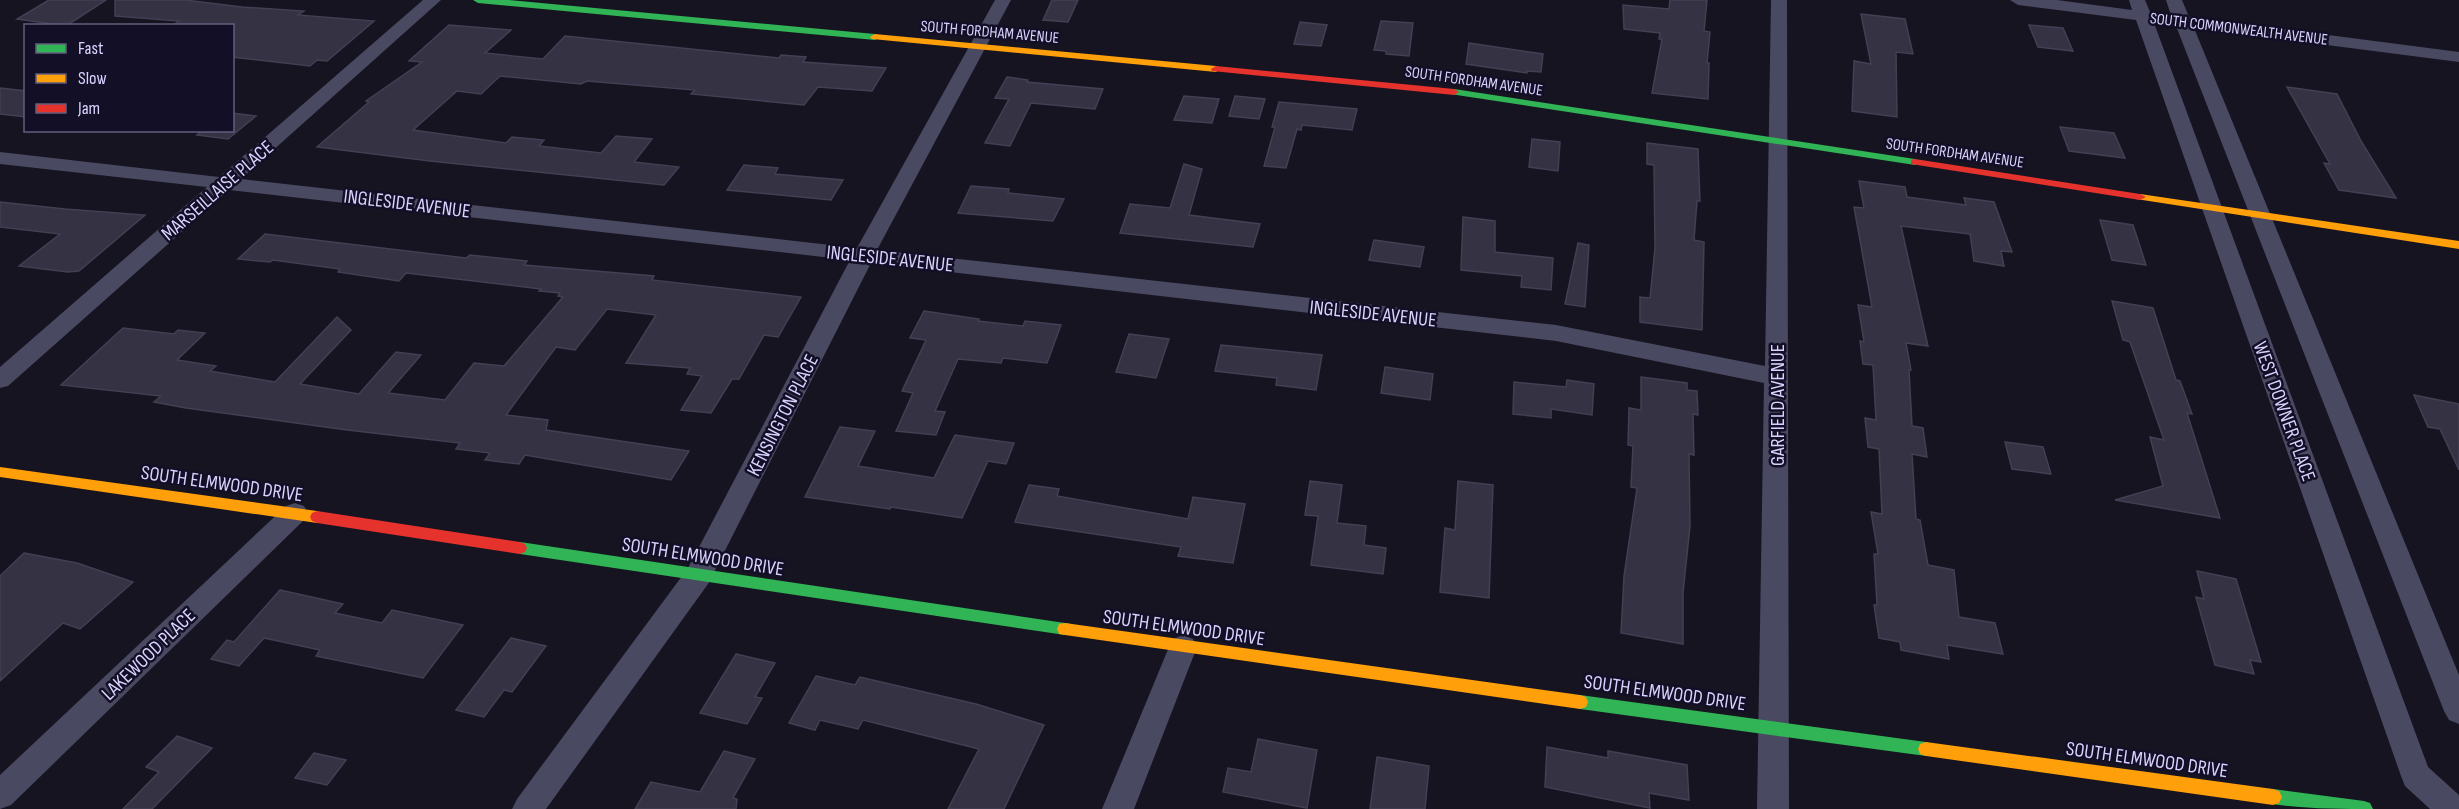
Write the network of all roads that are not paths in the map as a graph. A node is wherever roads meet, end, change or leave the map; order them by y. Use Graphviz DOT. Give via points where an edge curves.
graph roads {
  1 [pos="434,0"];
  2 [pos="478,0"];
  3 [pos="1003,0"];
  4 [pos="1779,0"];
  5 [pos="2018,0"];
  6 [pos="2140,8"];
  7 [pos="2178,10"];
  8 [pos="978,47"];
  9 [pos="2459,57"];
  10 [pos="1778,143"];
  11 [pos="0,158"];
  12 [pos="227,182"];
  13 [pos="2212,207"];
  14 [pos="2261,214"];
  15 [pos="2459,245"];
  16 [pos="864,255"];
  17 [pos="1777,377"];
  18 [pos="0,380"];
  19 [pos="0,472"];
  20 [pos="295,513"];
  21 [pos="698,576"];
  22 [pos="1183,646"];
  23 [pos="2459,711"];
  24 [pos="1775,727"];
  25 [pos="0,795"];
  26 [pos="528,809"];
  27 [pos="1118,809"];
  28 [pos="1773,809"];
  29 [pos="2364,809"];
  30 [pos="2452,809"];
  1 -- 12 [label="street, MARSEILLAISE PLACE"];
  2 -- 8 [label="street, SOUTH FORDHAM AVENUE"];
  3 -- 8 [label="street, KENSINGTON PLACE"];
  4 -- 10 [label="street, GARFIELD AVENUE"];
  5 -- 6 [label="street, SOUTH COMMONWEALTH AVENUE"];
  6 -- 7 [label="street, SOUTH COMMONWEALTH AVENUE"];
  6 -- 13 [label="street, WEST DOWNER PLACE"];
  7 -- 9 [label="street, SOUTH COMMONWEALTH AVENUE"];
  7 -- 14 [label="street"];
  8 -- 10 [label="street, SOUTH FORDHAM AVENUE" via="1432,89"];
  8 -- 16 [label="street, KENSINGTON PLACE"];
  10 -- 13 [label="street, SOUTH FORDHAM AVENUE"];
  10 -- 17 [label="street, GARFIELD AVENUE"];
  11 -- 12 [label="street, INGLESIDE AVENUE"];
  12 -- 16 [label="street, INGLESIDE AVENUE"];
  12 -- 18 [label="street, MARSEILLAISE PLACE"];
  13 -- 14 [label="street, SOUTH FORDHAM AVENUE"];
  13 -- 30 [label="street, WEST DOWNER PLACE" via="2415,776"];
  14 -- 15 [label="street, SOUTH FORDHAM AVENUE"];
  14 -- 23 [label="street"];
  16 -- 17 [label="street, INGLESIDE AVENUE" via="1556,333"];
  16 -- 21 [label="street, KENSINGTON PLACE"];
  17 -- 24 [label="street, GARFIELD AVENUE"];
  19 -- 20 [label="street, SOUTH ELMWOOD DRIVE"];
  20 -- 21 [label="street, SOUTH ELMWOOD DRIVE"];
  20 -- 25 [label="street, LAKEWOOD PLACE"];
  21 -- 22 [label="street, SOUTH ELMWOOD DRIVE"];
  21 -- 26 [label="street, KENSINGTON PLACE"];
  22 -- 24 [label="street, SOUTH ELMWOOD DRIVE"];
  22 -- 27 [label="street"];
  24 -- 28 [label="street, GARFIELD AVENUE"];
  24 -- 29 [label="street, SOUTH ELMWOOD DRIVE"];
}
